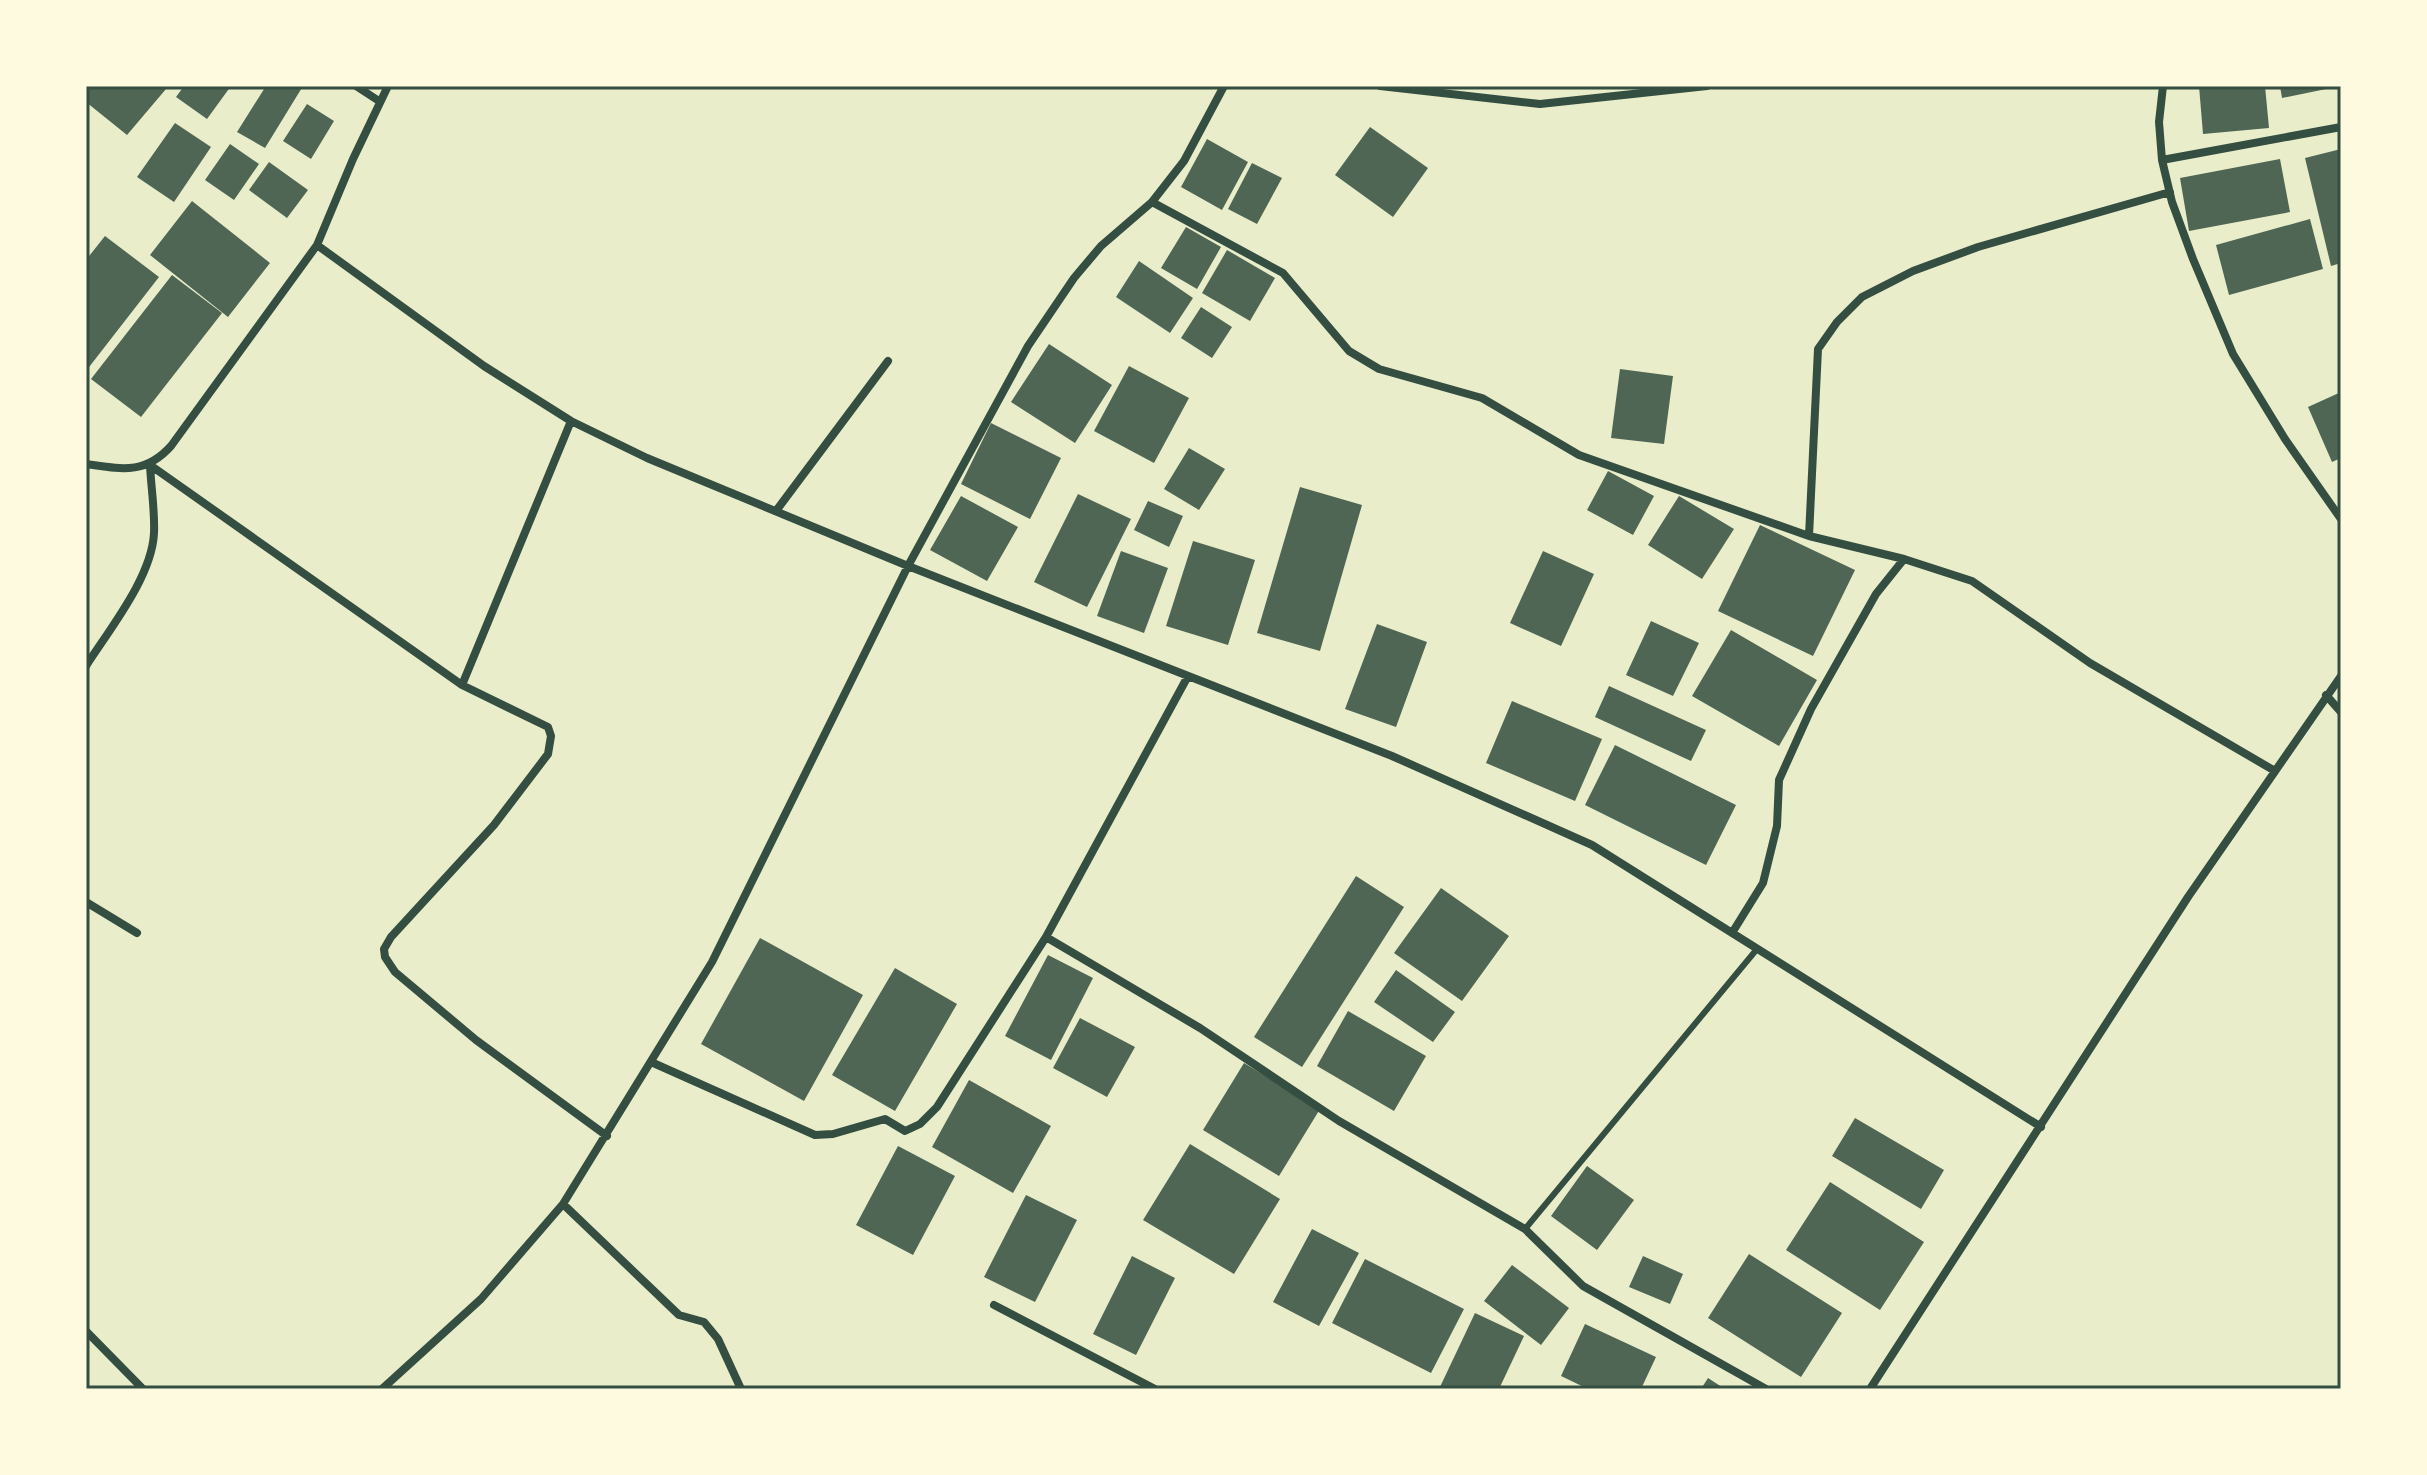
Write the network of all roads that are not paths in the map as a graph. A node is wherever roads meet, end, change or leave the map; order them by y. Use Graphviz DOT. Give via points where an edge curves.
graph roads {
  1 [pos="356,86"];
  2 [pos="388,86"];
  3 [pos="1224,86"];
  4 [pos="1380,86"];
  5 [pos="1707,86"];
  6 [pos="2163,86"];
  7 [pos="379,101"];
  8 [pos="2341,127"];
  9 [pos="2162,160"];
  10 [pos="2170,192"];
  11 [pos="1152,202"];
  12 [pos="317,245"];
  13 [pos="888,361"];
  14 [pos="571,421"];
  15 [pos="86,464"];
  16 [pos="150,465"];
  17 [pos="776,511"];
  18 [pos="2341,519"];
  19 [pos="1809,536"];
  20 [pos="1904,559"];
  21 [pos="908,566"];
  22 [pos="86,666"];
  23 [pos="1188,676"];
  24 [pos="2341,676"];
  25 [pos="462,685"];
  26 [pos="2326,695"];
  27 [pos="2341,712"];
  28 [pos="2275,771"];
  29 [pos="86,902"];
  30 [pos="137,933"];
  31 [pos="1732,933"];
  32 [pos="1046,937"];
  33 [pos="1757,949"];
  34 [pos="651,1062"];
  35 [pos="2041,1127"];
  36 [pos="607,1136"];
  37 [pos="563,1204"];
  38 [pos="1525,1229"];
  39 [pos="994,1305"];
  40 [pos="86,1331"];
  41 [pos="143,1389"];
  42 [pos="382,1389"];
  43 [pos="741,1389"];
  44 [pos="1155,1389"];
  45 [pos="1766,1389"];
  46 [pos="1870,1389"];
  1 -- 7 [label="street"];
  2 -- 7 [label="street"];
  3 -- 11 [label="street" via="1184,161"];
  4 -- 5 [label="street" via="1540,104"];
  6 -- 9 [label="street"];
  7 -- 12 [label="street"];
  8 -- 9 [label="street"];
  9 -- 10 [label="street"];
  10 -- 18 [label="street" via="2233,354"];
  10 -- 19 [label="street" via="1978,247 1862,297 1818,349"];
  11 -- 19 [label="street" via="1283,273 1349,351 1379,369 1482,398 1579,455"];
  11 -- 21 [label="street" via="1101,246 1054,304"];
  12 -- 14 [label="street" via="484,366"];
  12 -- 16 [label="street" via="171,446"];
  13 -- 17 [label="street"];
  14 -- 17 [label="street"];
  14 -- 25 [label="street"];
  15 -- 16 [label="street"];
  16 -- 22 [label="street" via="154,534 149,556 141,579"];
  16 -- 25 [label="street"];
  17 -- 21 [label="street"];
  19 -- 20 [label="street"];
  20 -- 28 [label="street" via="1972,581 2090,663"];
  20 -- 31 [label="street" via="1876,594 1811,709 1779,780 1777,826 1763,883"];
  21 -- 23 [label="street"];
  21 -- 34 [label="street" via="712,962"];
  23 -- 31 [label="street" via="1392,756 1592,845"];
  23 -- 32 [label="street"];
  24 -- 26 [label="street"];
  25 -- 36 [label="street" via="543,723 551,747 494,825 391,937 385,957 395,972 476,1040"];
  26 -- 27 [label="street"];
  26 -- 28 [label="street"];
  28 -- 35 [label="street"];
  29 -- 30 [label="street"];
  31 -- 33 [label="street"];
  32 -- 34 [label="street" via="937,1107 908,1131 885,1119 815,1135"];
  32 -- 38 [label="street" via="1200,1028 1339,1121"];
  33 -- 35 [label="street"];
  33 -- 38 [label="lane"];
  34 -- 36 [label="street"];
  35 -- 46 [label="street"];
  36 -- 37 [label="street"];
  37 -- 42 [label="street" via="481,1299"];
  37 -- 43 [label="street" via="679,1315 704,1322 718,1339"];
  38 -- 45 [label="street" via="1583,1286"];
  39 -- 44 [label="street"];
  40 -- 41 [label="street"];
}
